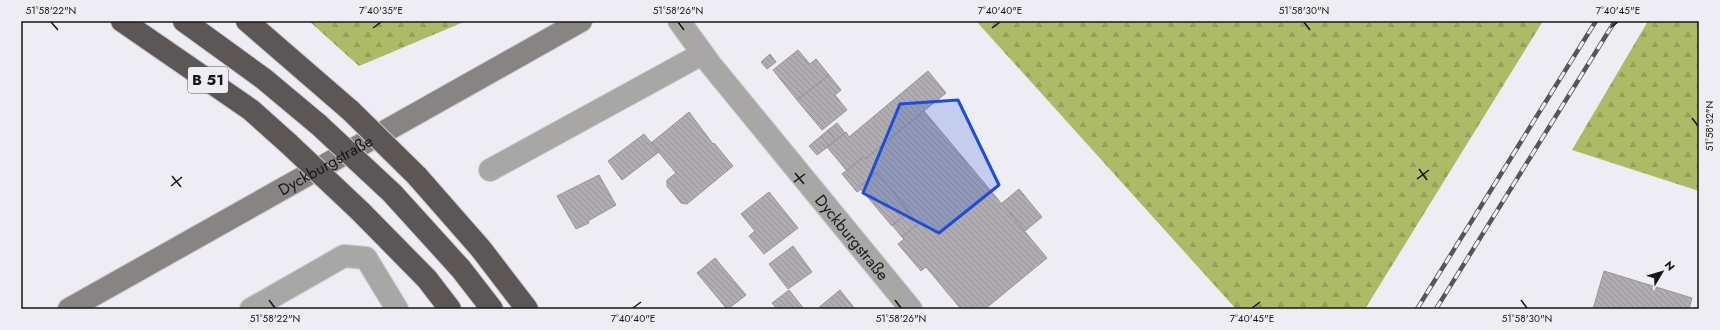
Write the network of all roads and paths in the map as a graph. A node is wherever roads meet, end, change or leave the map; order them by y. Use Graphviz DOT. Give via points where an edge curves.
graph roads {
  1 [pos="122,21"];
  2 [pos="184,21"];
  3 [pos="581,21"];
  4 [pos="679,21"];
  5 [pos="249,24"];
  6 [pos="702,54"];
  7 [pos="490,170"];
  8 [pos="69,309"];
  9 [pos="251,309"];
  10 [pos="397,309"];
  11 [pos="450,309"];
  12 [pos="492,309"];
  13 [pos="526,309"];
  14 [pos="911,309"];
  1 -- 11 [label="highway, B 51, bridge" via="251,110 360,211 427,280"];
  2 -- 12 [label="highway, B 51, bridge" via="264,79 319,125 392,193 461,269"];
  3 -- 8 [label="street, Dyckburgstraße"];
  4 -- 6 [label="street, Dyckburgstraße"];
  5 -- 13 [label="highway, bridge" via="351,111 417,176 481,249"];
  6 -- 7 [label="street"];
  6 -- 14 [label="street, Dyckburgstraße"];
  9 -- 10 [label="street" via="344,256 366,258"];
}
